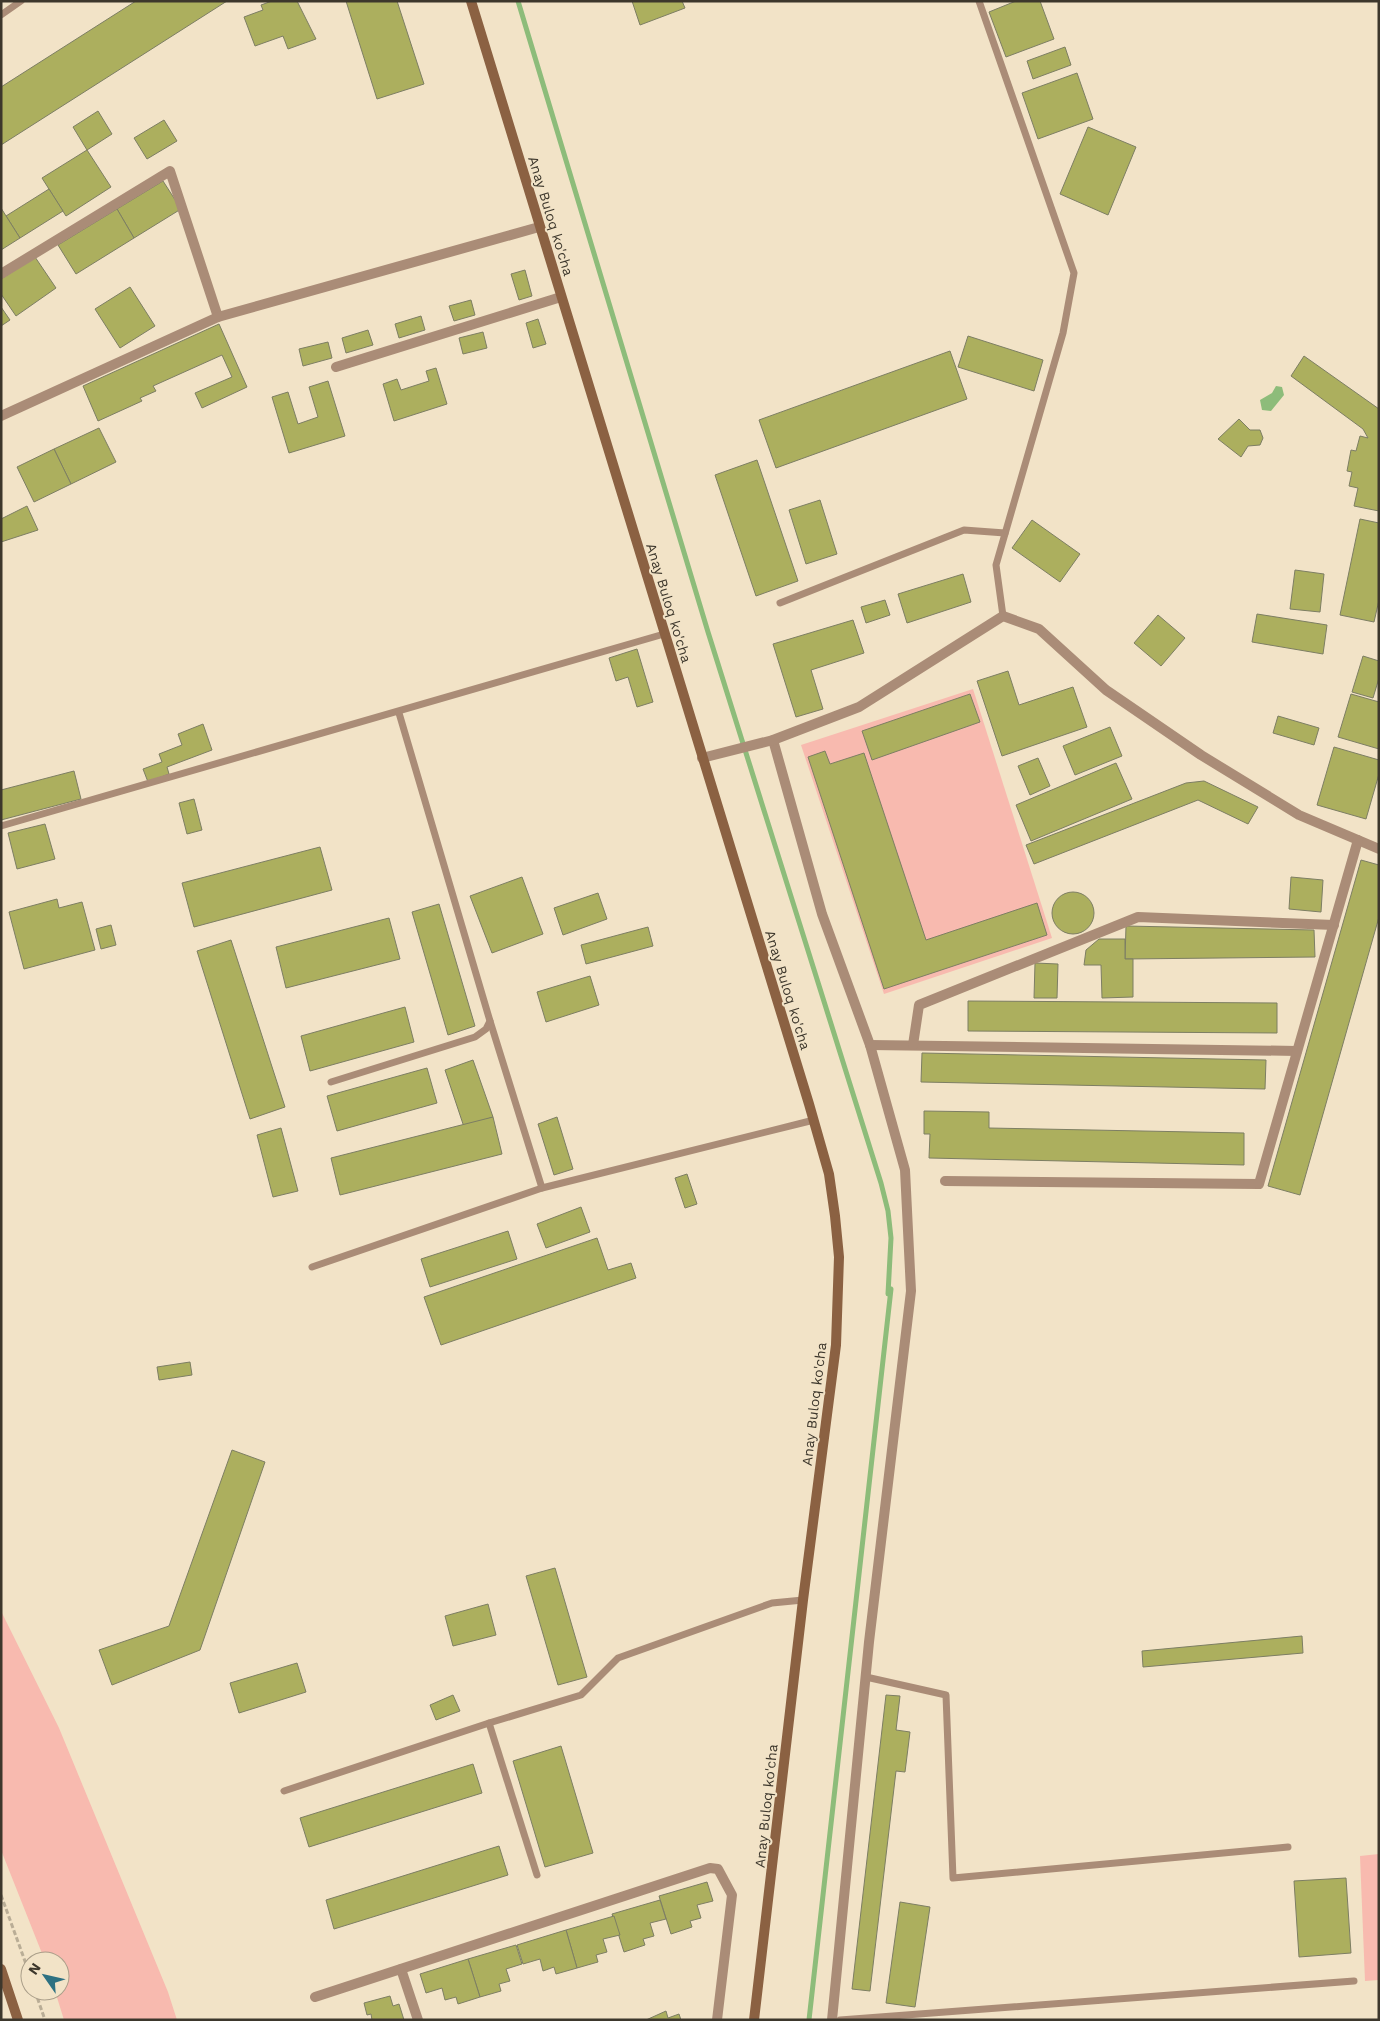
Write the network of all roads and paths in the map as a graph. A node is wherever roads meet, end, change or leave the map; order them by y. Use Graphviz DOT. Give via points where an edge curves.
graph roads {
  1 [pos="21,1"];
  2 [pos="471,1"];
  3 [pos="979,1"];
  4 [pos="1,15"];
  5 [pos="539,227"];
  6 [pos="1,274"];
  7 [pos="561,297"];
  8 [pos="218,317"];
  9 [pos="336,367"];
  10 [pos="1,416"];
  11 [pos="1006,533"];
  12 [pos="780,603"];
  13 [pos="1003,616"];
  14 [pos="664,634"];
  15 [pos="399,713"];
  16 [pos="773,740"];
  17 [pos="702,758"];
  18 [pos="1,826"];
  19 [pos="1358,840"];
  20 [pos="1379,849"];
  21 [pos="1334,925"];
  22 [pos="490,1021"];
  23 [pos="870,1045"];
  24 [pos="913,1045"];
  25 [pos="1297,1051"];
  26 [pos="331,1082"];
  27 [pos="814,1120"];
  28 [pos="945,1181"];
  29 [pos="542,1188"];
  30 [pos="312,1267"];
  31 [pos="803,1600"];
  32 [pos="866,1677"];
  33 [pos="489,1723"];
  34 [pos="284,1791"];
  35 [pos="1288,1847"];
  36 [pos="537,1875"];
  37 [pos="1,1896"];
  38 [pos="21,1951"];
  39 [pos="1,1969"];
  40 [pos="401,1969"];
  41 [pos="1354,1982"];
  42 [pos="315,1997"];
  43 [pos="38,2001"];
  44 [pos="18,2020"];
  45 [pos="45,2020"];
  46 [pos="418,2020"];
  47 [pos="717,2020"];
  48 [pos="754,2020"];
  49 [pos="832,2020"];
  50 [pos="840,2020"];
  1 -- 4 [label="lane"];
  2 -- 5 [label="main road, Anay Buloq ko'cha"];
  3 -- 11 [label="lane" via="1074,273 1063,333"];
  5 -- 7 [label="main road, Anay Buloq ko'cha"];
  5 -- 8 [label="street"];
  6 -- 8 [label="street" via="170,171"];
  7 -- 9 [label="street"];
  7 -- 14 [label="main road, Anay Buloq ko'cha"];
  8 -- 10 [label="street"];
  11 -- 12 [label="lane" via="964,530"];
  11 -- 13 [label="lane" via="996,565"];
  13 -- 16 [label="street" via="859,707"];
  13 -- 19 [label="street" via="1039,629 1106,690 1201,755 1299,815"];
  14 -- 15 [label="lane"];
  14 -- 17 [label="main road, Anay Buloq ko'cha"];
  15 -- 18 [label="lane"];
  15 -- 22 [label="lane"];
  16 -- 17 [label="street"];
  16 -- 23 [label="street" via="822,914"];
  17 -- 27 [label="main road, Anay Buloq ko'cha"];
  19 -- 20 [label="street"];
  19 -- 21 [label="street"];
  21 -- 24 [label="street" via="1138,917 919,1005"];
  21 -- 25 [label="street"];
  22 -- 26 [label="lane" via="486,1029 475,1036"];
  22 -- 29 [label="lane"];
  23 -- 24 [label="street"];
  23 -- 32 [label="street" via="904,1170 911,1291"];
  24 -- 25 [label="street"];
  25 -- 28 [label="street" via="1259,1184"];
  27 -- 29 [label="lane"];
  27 -- 31 [label="main road, Anay Buloq ko'cha" via="829,1174 836,1216 838,1302 836,1344"];
  29 -- 30 [label="lane"];
  31 -- 33 [label="lane" via="772,1602 618,1658 581,1695"];
  31 -- 48 [label="main road, Anay Buloq ko'cha"];
  32 -- 35 [label="lane" via="946,1696 953,1878"];
  32 -- 49 [label="street"];
  33 -- 34 [label="lane"];
  33 -- 36 [label="lane"];
  37 -- 38 [label="path"];
  39 -- 44 [label="main road"];
  40 -- 42 [label="street"];
  40 -- 46 [label="street"];
  40 -- 47 [label="street" via="710,1868 718,1869 732,1895"];
  41 -- 50 [label="lane"];
  43 -- 45 [label="path"];
}
